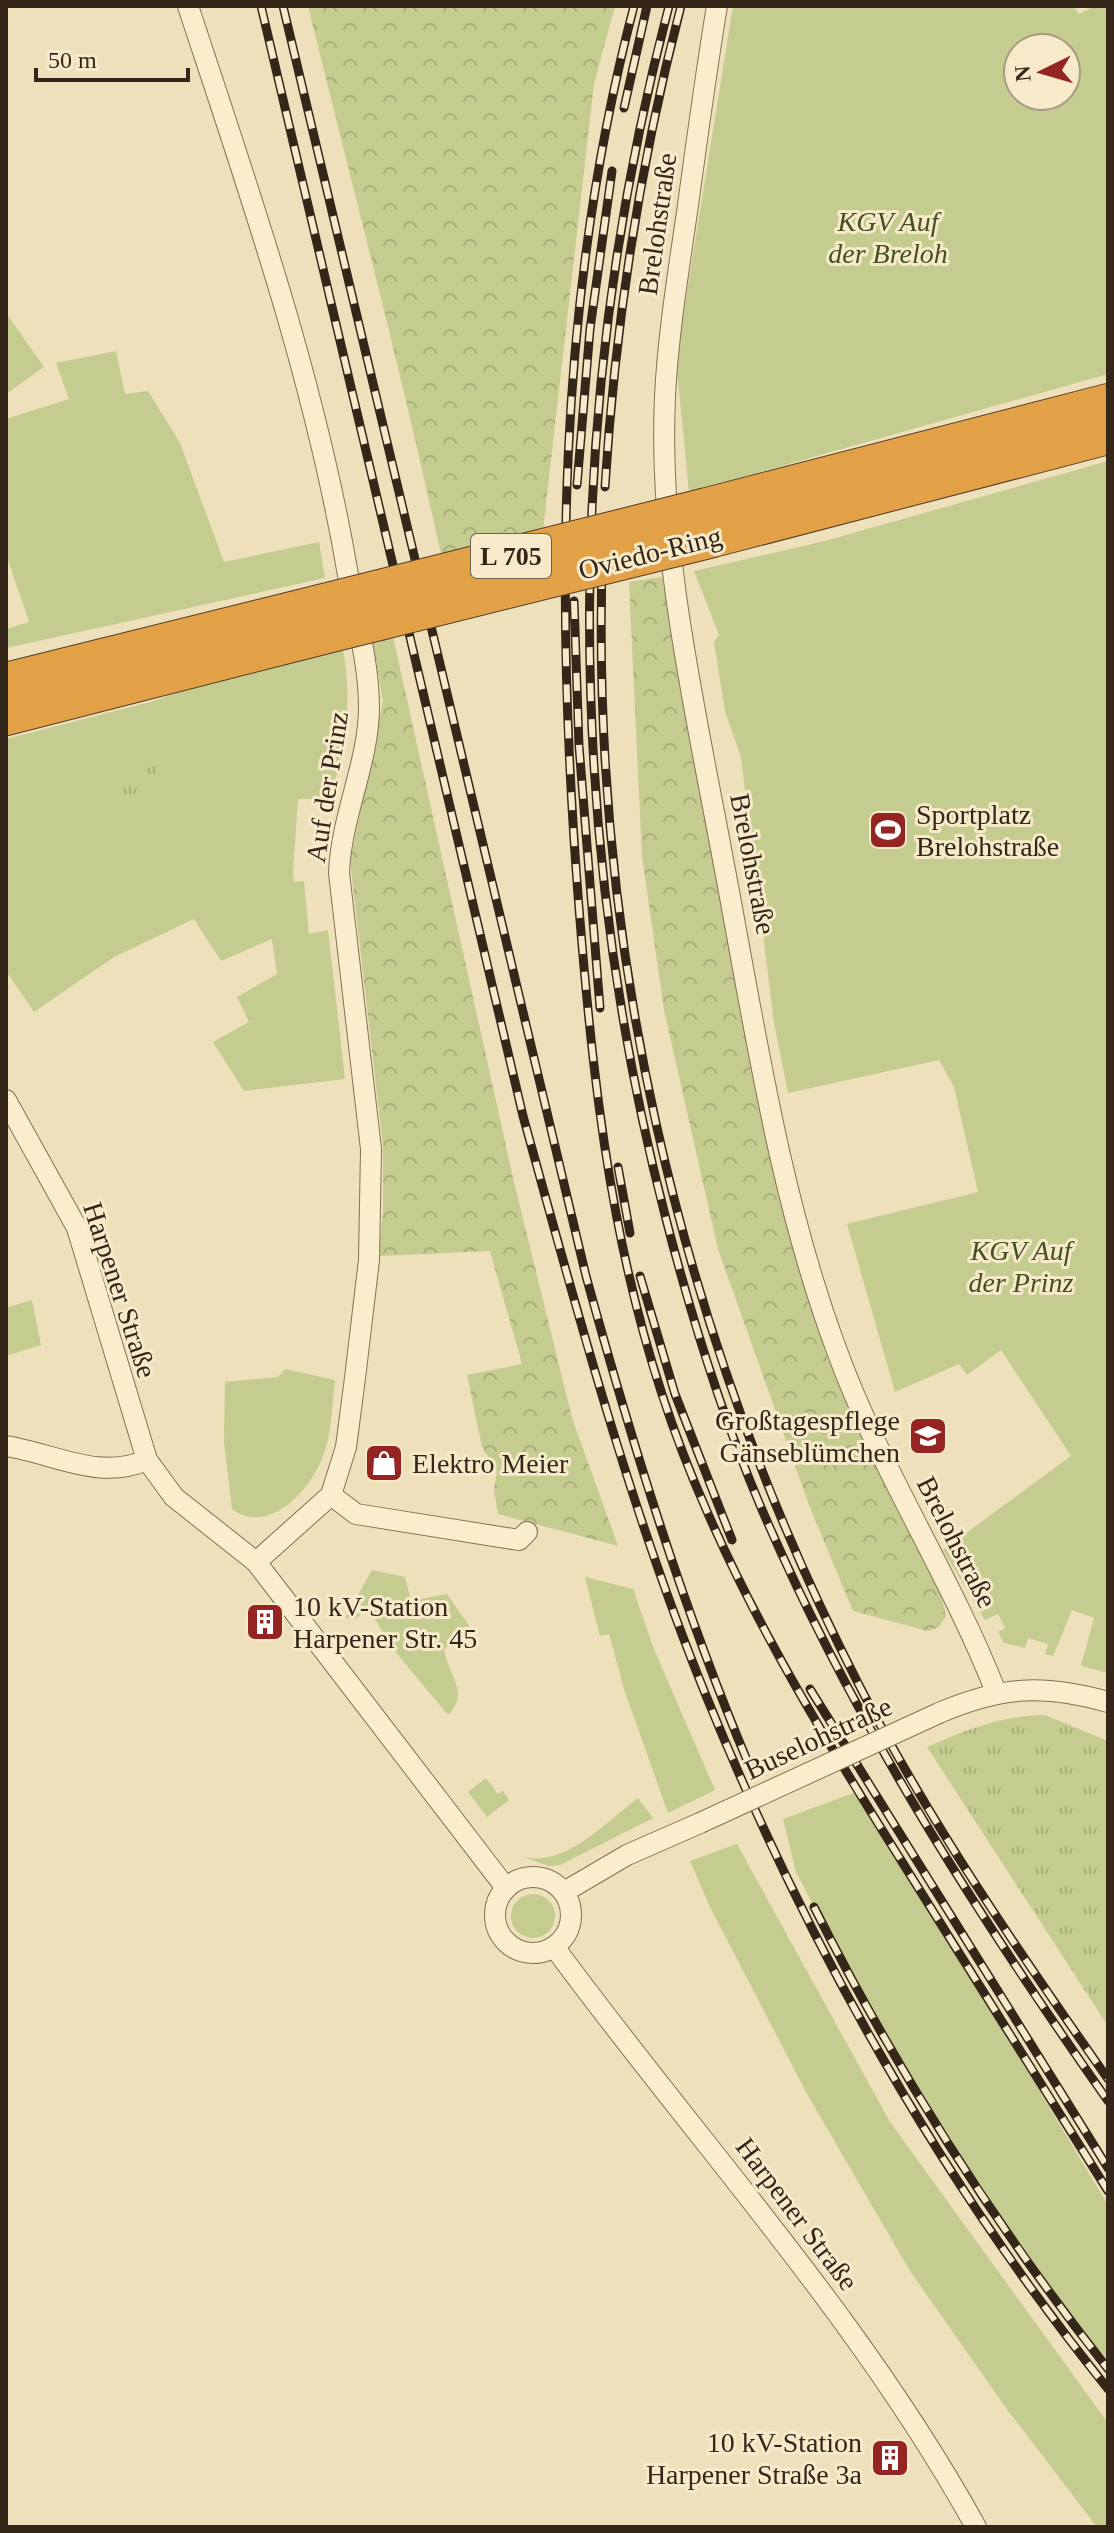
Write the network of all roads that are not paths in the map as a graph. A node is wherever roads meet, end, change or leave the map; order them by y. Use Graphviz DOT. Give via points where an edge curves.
graph roads {
  1 [pos="188,6"];
  2 [pos="717,6"];
  3 [pos="1108,403"];
  4 [pos="1108,435"];
  5 [pos="710,523"];
  6 [pos="319,620"];
  7 [pos="6,682"];
  8 [pos="56,703"];
  9 [pos="6,716"];
  10 [pos="6,724"];
  11 [pos="6,1100"];
  12 [pos="6,1446"];
  13 [pos="147,1460"];
  14 [pos="331,1495"];
  15 [pos="527,1532"];
  16 [pos="256,1562"];
  17 [pos="996,1692"];
  18 [pos="1108,1702"];
  19 [pos="506,1888"];
  20 [pos="564,1892"];
  21 [pos="555,1948"];
  22 [pos="976,2527"];
  1 -- 14 [label="street, Auf der Prinz" via="300,359 340,523 368,693 367,727 343,829 339,873 371,1149 372,1209 346,1447"];
  2 -- 17 [label="street, Brelohstraße" via="674,298 665,396 671,551 684,643 753,1018 799,1231 836,1350 870,1433 964,1615"];
  3 -- 5 [label="highway, Oviedo-Ring / L 705"];
  4 -- 5 [label="highway, Oviedo-Ring / L 705"];
  5 -- 6 [label="highway, Oviedo-Ring / L 705, bridge"];
  6 -- 7 [label="highway, Oviedo-Ring / L 705"];
  6 -- 8 [label="highway, Oviedo-Ring / L 705"];
  8 -- 9 [label="highway, Oviedo-Ring / L 705"];
  8 -- 10 [label="highway, L 705"];
  11 -- 13 [label="street, Harpener Straße" via="77,1228"];
  12 -- 13 [label="street" via="81,1466 125,1469"];
  13 -- 16 [label="street" via="174,1497"];
  14 -- 15 [label="street" via="356,1514 398,1522 519,1540"];
  14 -- 16 [label="street"];
  16 -- 19 [label="street"];
  17 -- 18 [label="street, Buselohstraße" via="1061,1690"];
  17 -- 20 [label="street, Buselohstraße, bridge" via="627,1855"];
  19 -- 20 [label="street" via="536,1877"];
  19 -- 21 [label="street" via="495,1910 507,1944 530,1954"];
  20 -- 21 [label="street" via="572,1915 570,1928"];
  21 -- 22 [label="street, Harpener Straße" via="840,2317 903,2405"];
}
